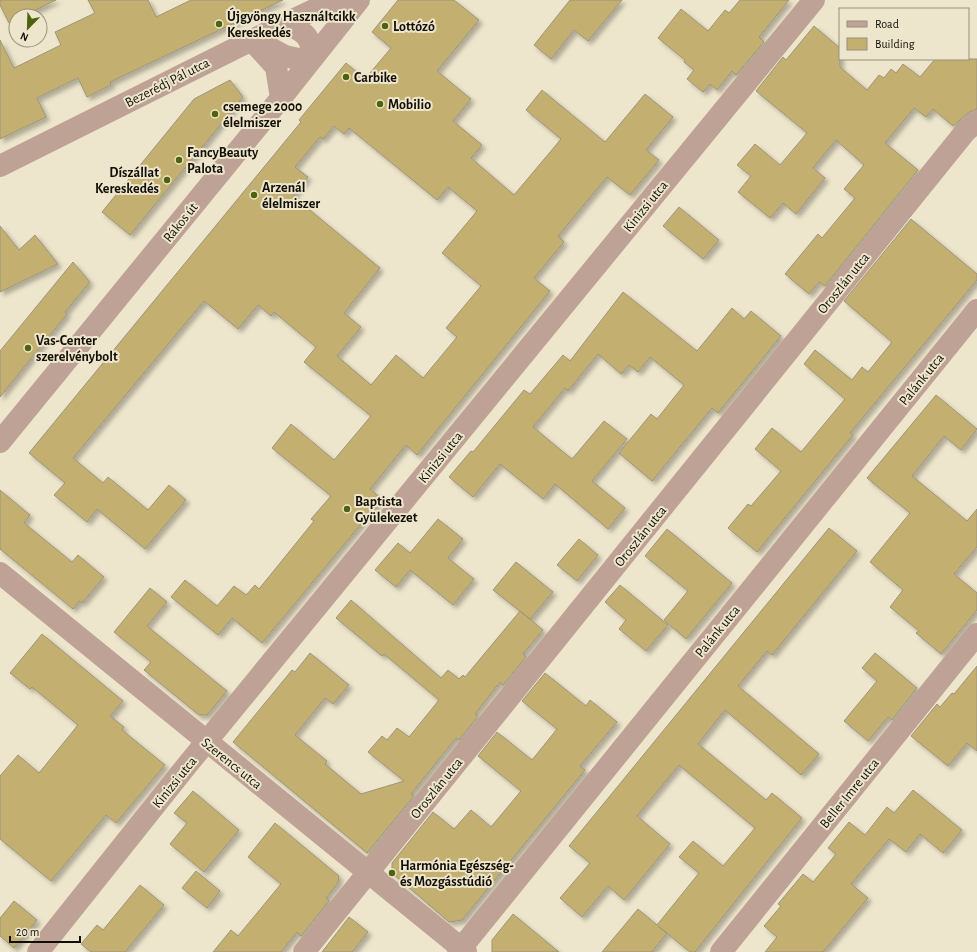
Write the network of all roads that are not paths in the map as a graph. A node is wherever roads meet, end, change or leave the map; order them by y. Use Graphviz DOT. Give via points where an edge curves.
graph roads {
  1 [pos="335,0"];
  2 [pos="359,0"];
  3 [pos="814,0"];
  4 [pos="286,23"];
  5 [pos="252,44"];
  6 [pos="313,58"];
  7 [pos="281,98"];
  8 [pos="977,121"];
  9 [pos="0,166"];
  10 [pos="977,310"];
  11 [pos="0,442"];
  12 [pos="0,573"];
  13 [pos="977,634"];
  14 [pos="206,742"];
  15 [pos="368,873"];
  16 [pos="462,951"];
  17 [pos="38,952"];
  18 [pos="304,952"];
  19 [pos="721,952"];
  1 -- 4 [label="street, Bezerédj Pál utca"];
  2 -- 6 [label="street, Rákos út"];
  3 -- 14 [label="street, Kinizsi utca"];
  4 -- 5 [label="street, Bezerédj Pál utca"];
  4 -- 6 [label="street" via="304,33 311,41"];
  5 -- 6 [label="street" via="268,47 285,56 298,59"];
  5 -- 7 [label="street" via="276,67"];
  5 -- 9 [label="street, Bezerédj Pál utca"];
  6 -- 7 [label="street, Rákos út"];
  7 -- 11 [label="street, Rákos út"];
  8 -- 15 [label="street, Oroszlán utca" via="965,132"];
  10 -- 16 [label="street, Palánk utca"];
  12 -- 14 [label="street, Szerencs utca"];
  13 -- 19 [label="street, Beller Imre utca"];
  14 -- 15 [label="street, Szerencs utca"];
  14 -- 17 [label="street, Kinizsi utca"];
  15 -- 16 [label="street, Szerencs utca"];
  15 -- 18 [label="street, Oroszlán utca"];
}
